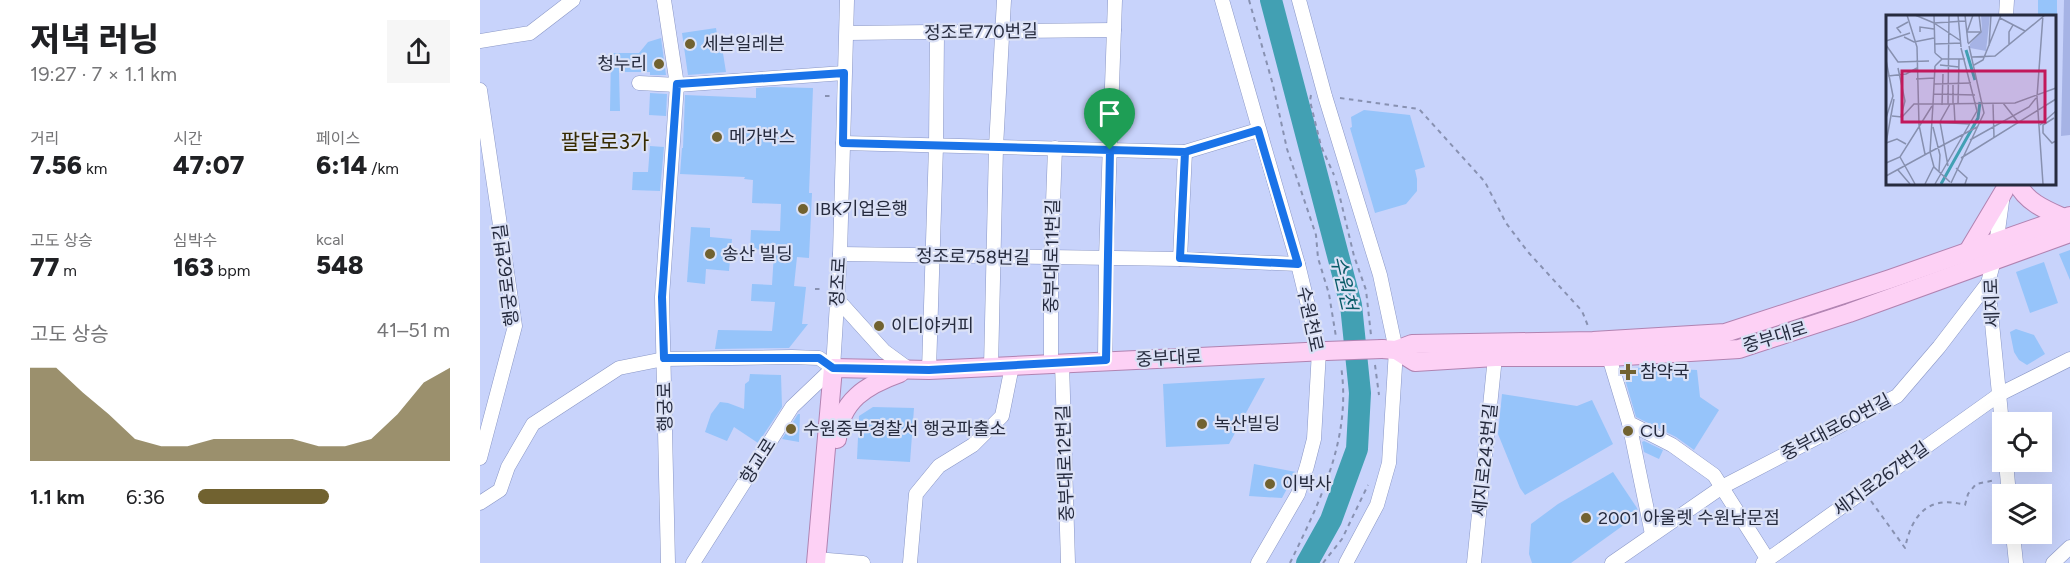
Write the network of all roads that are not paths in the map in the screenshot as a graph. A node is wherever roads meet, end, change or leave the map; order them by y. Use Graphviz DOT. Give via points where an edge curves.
graph roads {
  1 [pos="573,0"];
  2 [pos="664,0"];
  3 [pos="847,0"];
  4 [pos="1004,0"];
  5 [pos="1115,0"];
  6 [pos="1222,0"];
  7 [pos="1299,0"];
  8 [pos="2007,0"];
  9 [pos="2006,15"];
  10 [pos="1114,30"];
  11 [pos="1003,32"];
  12 [pos="847,33"];
  13 [pos="937,33"];
  14 [pos="480,41"];
  15 [pos="844,73"];
  16 [pos="639,83"];
  17 [pos="677,84"];
  18 [pos="480,90"];
  19 [pos="1258,130"];
  20 [pos="843,143"];
  21 [pos="936,146"];
  22 [pos="996,147"];
  23 [pos="1055,148"];
  24 [pos="1110,150"];
  25 [pos="1185,152"];
  26 [pos="2008,186"];
  27 [pos="2068,223"];
  28 [pos="1996,241"];
  29 [pos="1967,253"];
  30 [pos="840,254"];
  31 [pos="933,256"];
  32 [pos="993,257"];
  33 [pos="1051,258"];
  34 [pos="1106,258"];
  35 [pos="1180,258"];
  36 [pos="1994,260"];
  37 [pos="1298,264"];
  38 [pos="1988,283"];
  39 [pos="838,300"];
  40 [pos="1381,347"];
  41 [pos="1322,351"];
  42 [pos="1495,357"];
  43 [pos="1609,357"];
  44 [pos="664,358"];
  45 [pos="2070,359"];
  46 [pos="1106,360"];
  47 [pos="1056,363"];
  48 [pos="1012,366"];
  49 [pos="991,367"];
  50 [pos="833,368"];
  51 [pos="910,370"];
  52 [pos="929,370"];
  53 [pos="2000,394"];
  54 [pos="2001,412"];
  55 [pos="1629,423"];
  56 [pos="480,458"];
  57 [pos="824,470"];
  58 [pos="1722,487"];
  59 [pos="480,503"];
  60 [pos="1653,534"];
  61 [pos="2014,544"];
  62 [pos="2070,547"];
  63 [pos="816,561"];
  64 [pos="1766,561"];
  65 [pos="668,563"];
  66 [pos="693,563"];
  67 [pos="863,563"];
  68 [pos="910,563"];
  69 [pos="1068,563"];
  70 [pos="1258,563"];
  71 [pos="1346,563"];
  72 [pos="1474,563"];
  73 [pos="1612,563"];
  74 [pos="2016,563"];
  75 [pos="2053,563"];
  1 -- 14 [label="street" via="530,33"];
  2 -- 17 [label="street, 행궁로"];
  3 -- 12 [label="street, 정조로"];
  4 -- 11 [label="street"];
  5 -- 10 [label="street"];
  6 -- 19 [label="street, 수원천로"];
  7 -- 40 [label="street" via="1325,96 1357,178 1380,275"];
  8 -- 9 [label="street"];
  10 -- 11 [label="street, 정조로770번길"];
  10 -- 24 [label="street"];
  11 -- 13 [label="street, 정조로770번길"];
  11 -- 22 [label="street"];
  12 -- 13 [label="street, 정조로770번길"];
  12 -- 15 [label="street, 정조로"];
  13 -- 21 [label="street"];
  15 -- 17 [label="street"];
  15 -- 20 [label="street, 정조로"];
  16 -- 17 [label="street"];
  17 -- 44 [label="street, 행궁로" via="662,297"];
  18 -- 56 [label="street, 행궁로62번길" via="515,326"];
  19 -- 25 [label="street"];
  19 -- 37 [label="street, 수원천로"];
  20 -- 21 [label="street"];
  20 -- 30 [label="street, 정조로"];
  21 -- 22 [label="street"];
  21 -- 31 [label="street"];
  22 -- 23 [label="street"];
  22 -- 32 [label="street"];
  23 -- 24 [label="street"];
  23 -- 33 [label="street, 중부대로11번길"];
  24 -- 25 [label="street"];
  24 -- 34 [label="street"];
  25 -- 35 [label="street"];
  26 -- 27 [label="main road" via="2020,189 2036,205"];
  26 -- 28 [label="street, 세지로"];
  26 -- 29 [label="main road"];
  27 -- 28 [label="main road, 중부대로"];
  27 -- 36 [label="main road, 중부대로"];
  28 -- 29 [label="main road, 중부대로"];
  28 -- 36 [label="street, 세지로"];
  29 -- 40 [label="main road, 중부대로" via="1725,333"];
  30 -- 31 [label="street, 정조로758번길"];
  30 -- 39 [label="street, 정조로"];
  31 -- 32 [label="street, 정조로758번길"];
  31 -- 52 [label="street"];
  32 -- 33 [label="street, 정조로758번길"];
  32 -- 49 [label="street"];
  33 -- 34 [label="street, 정조로758번길"];
  33 -- 47 [label="street, 중부대로11번길"];
  34 -- 35 [label="street, 정조로758번길"];
  34 -- 46 [label="street"];
  35 -- 37 [label="street, 정조로758번길"];
  36 -- 38 [label="street, 세지로"];
  36 -- 43 [label="main road, 중부대로" via="1739,349"];
  37 -- 41 [label="street, 수원천로"];
  38 -- 53 [label="street, 세지로"];
  38 -- 58 [label="street, 중부대로60번길" via="1897,396"];
  39 -- 50 [label="street, 정조로"];
  39 -- 51 [label="street" via="884,351"];
  40 -- 41 [label="main road, 중부대로, bridge"];
  40 -- 42 [label="main road, 중부대로" via="1415,362"];
  40 -- 71 [label="street" via="1389,463 1377,505"];
  41 -- 46 [label="main road, 중부대로"];
  41 -- 70 [label="street, 수원천로" via="1314,439 1307,466 1298,494"];
  42 -- 43 [label="main road, 중부대로"];
  42 -- 72 [label="street, 세지로243번길"];
  43 -- 55 [label="street"];
  44 -- 50 [label="street" via="819,358"];
  44 -- 59 [label="street" via="619,368 533,424 508,467 500,490"];
  44 -- 65 [label="street, 행궁로"];
  45 -- 53 [label="street, 세지로267번길"];
  46 -- 47 [label="main road, 중부대로"];
  47 -- 48 [label="main road, 중부대로"];
  47 -- 69 [label="street, 중부대로12번길"];
  48 -- 49 [label="main road, 중부대로"];
  48 -- 68 [label="street" via="1002,416 973,445 939,466 916,494"];
  49 -- 52 [label="main road, 중부대로"];
  50 -- 51 [label="main road, 중부대로"];
  50 -- 57 [label="main road, 정조로"];
  50 -- 66 [label="street, 향교로" via="792,407"];
  51 -- 52 [label="main road, 중부대로"];
  51 -- 57 [label="main road" via="869,387 848,406 840,417 836,453"];
  53 -- 54 [label="street, 세지로"];
  53 -- 64 [label="street, 세지로267번길"];
  55 -- 58 [label="street" via="1672,445 1714,474"];
  55 -- 60 [label="street"];
  57 -- 63 [label="main road, 정조로"];
  58 -- 60 [label="street, 중부대로60번길"];
  58 -- 64 [label="street"];
  60 -- 73 [label="street, 중부대로60번길"];
  61 -- 74 [label="street"];
  62 -- 75 [label="street"];
  63 -- 67 [label="street"];
}
